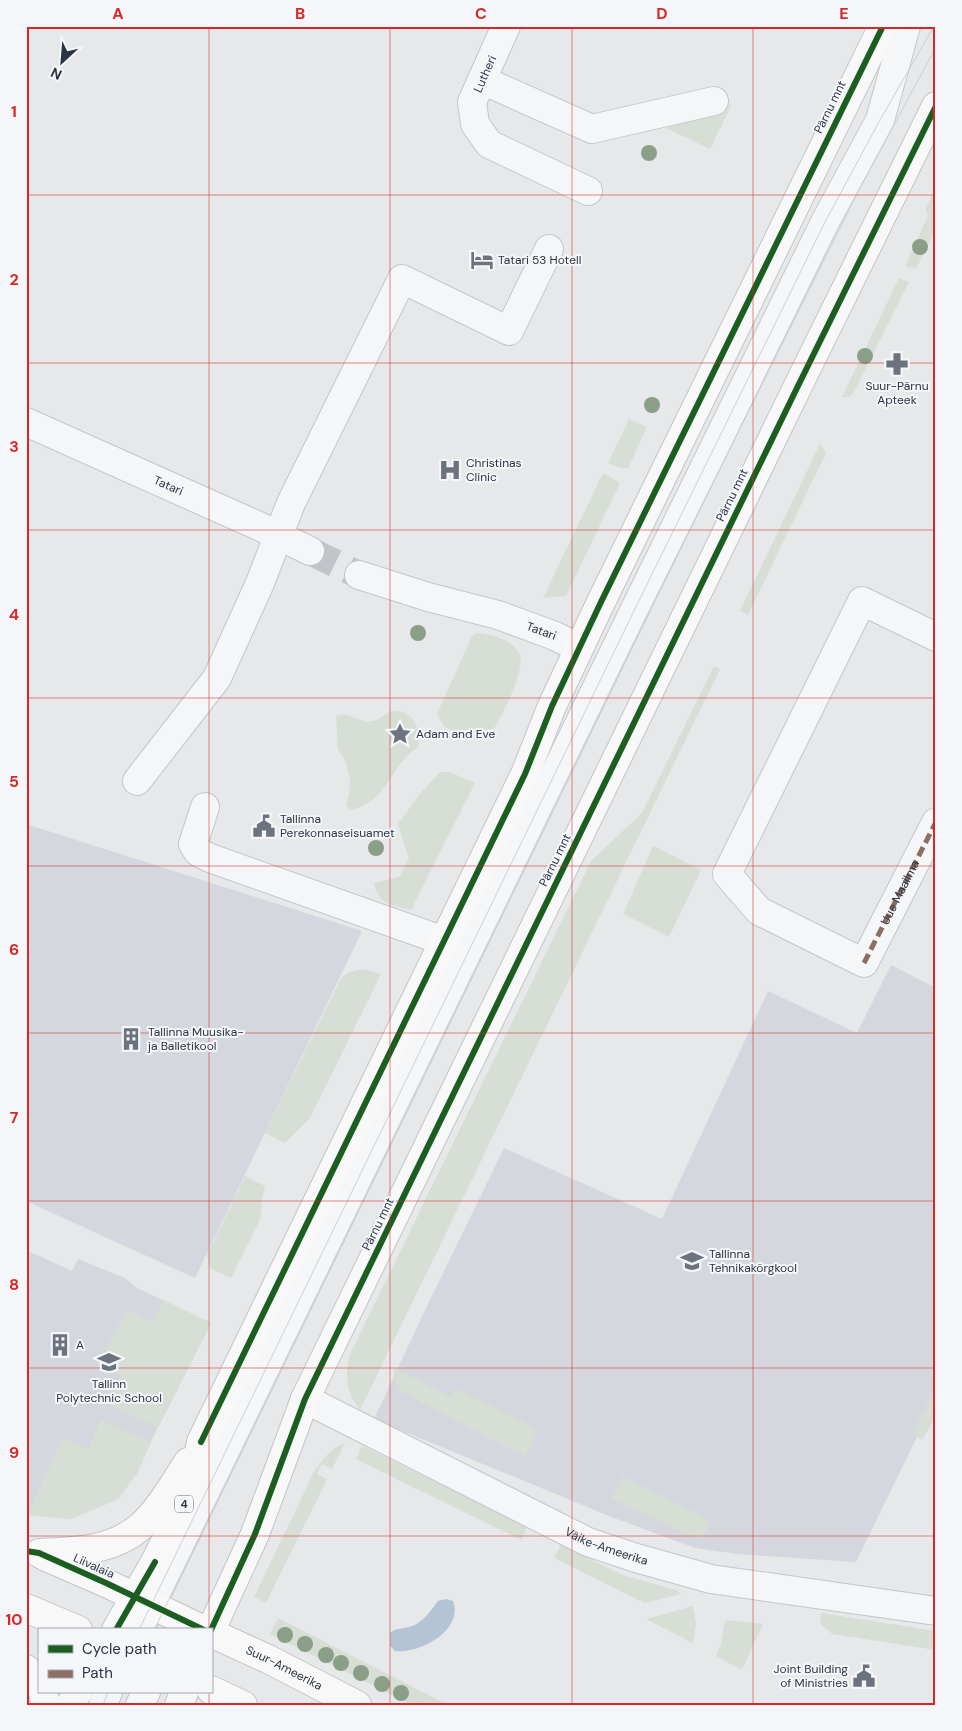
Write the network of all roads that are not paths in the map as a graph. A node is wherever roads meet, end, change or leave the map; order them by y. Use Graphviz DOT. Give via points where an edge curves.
graph roads {
  1 [pos="506,26"];
  2 [pos="882,26"];
  3 [pos="906,26"];
  4 [pos="482,80"];
  5 [pos="714,101"];
  6 [pos="936,106"];
  7 [pos="588,191"];
  8 [pos="549,249"];
  9 [pos="26,422"];
  10 [pos="280,536"];
  11 [pos="310,551"];
  12 [pos="360,575"];
  13 [pos="936,637"];
  14 [pos="580,648"];
  15 [pos="137,781"];
  16 [pos="205,807"];
  17 [pos="936,822"];
  18 [pos="444,941"];
  19 [pos="305,1399"];
  20 [pos="202,1442"];
  21 [pos="32,1552"];
  22 [pos="142,1601"];
  23 [pos="26,1608"];
  24 [pos="936,1611"];
  25 [pos="187,1626"];
  26 [pos="73,1628"];
  27 [pos="118,1628"];
  28 [pos="139,1628"];
  29 [pos="212,1629"];
  30 [pos="212,1631"];
  31 [pos="26,1669"];
  32 [pos="38,1683"];
  33 [pos="212,1690"];
  34 [pos="77,1694"];
  35 [pos="70,1705"];
  36 [pos="244,1705"];
  37 [pos="357,1705"];
  1 -- 4 [label="street, Lutheri"];
  2 -- 14 [label="main road, Pärnu mnt / 4"];
  3 -- 22 [label="street" via="880,120 825,222"];
  4 -- 5 [label="street" via="592,129"];
  4 -- 7 [label="street, Lutheri" via="472,102 476,124 489,144"];
  6 -- 19 [label="main road, Pärnu mnt"];
  8 -- 10 [label="street" via="509,331 402,278 291,503"];
  9 -- 10 [label="street, Tatari"];
  10 -- 11 [label="street, Tatari"];
  10 -- 15 [label="street" via="216,678"];
  12 -- 14 [label="street, Tatari" via="420,595 498,615"];
  13 -- 17 [label="street, Uue Maailma" via="862,601 727,874 759,911 864,963"];
  14 -- 18 [label="main road, Pärnu mnt / 4" via="525,774"];
  16 -- 18 [label="street" via="193,844 198,852"];
  18 -- 20 [label="main road, Pärnu mnt / 4"];
  19 -- 24 [label="street, Väike-Ameerika" via="588,1542 711,1579"];
  19 -- 29 [label="main road, Pärnu mnt" via="255,1534"];
  20 -- 21 [label="main road" via="162,1502 140,1527 116,1542 92,1549"];
  20 -- 22 [label="main road, Pärnu mnt / 4" via="193,1485 155,1562"];
  21 -- 22 [label="main road, Liivalaia"];
  22 -- 25 [label="main road, Liivalaia"];
  22 -- 27 [label="main road, Pärnu mnt / 4"];
  22 -- 28 [label="street"];
  23 -- 26 [label="main road"];
  30 -- 37 [label="main road, Suur-Ameerika"];
  31 -- 32 [label="main road"];
  33 -- 36 [label="main road"];
  34 -- 35 [label="main road"];
}
